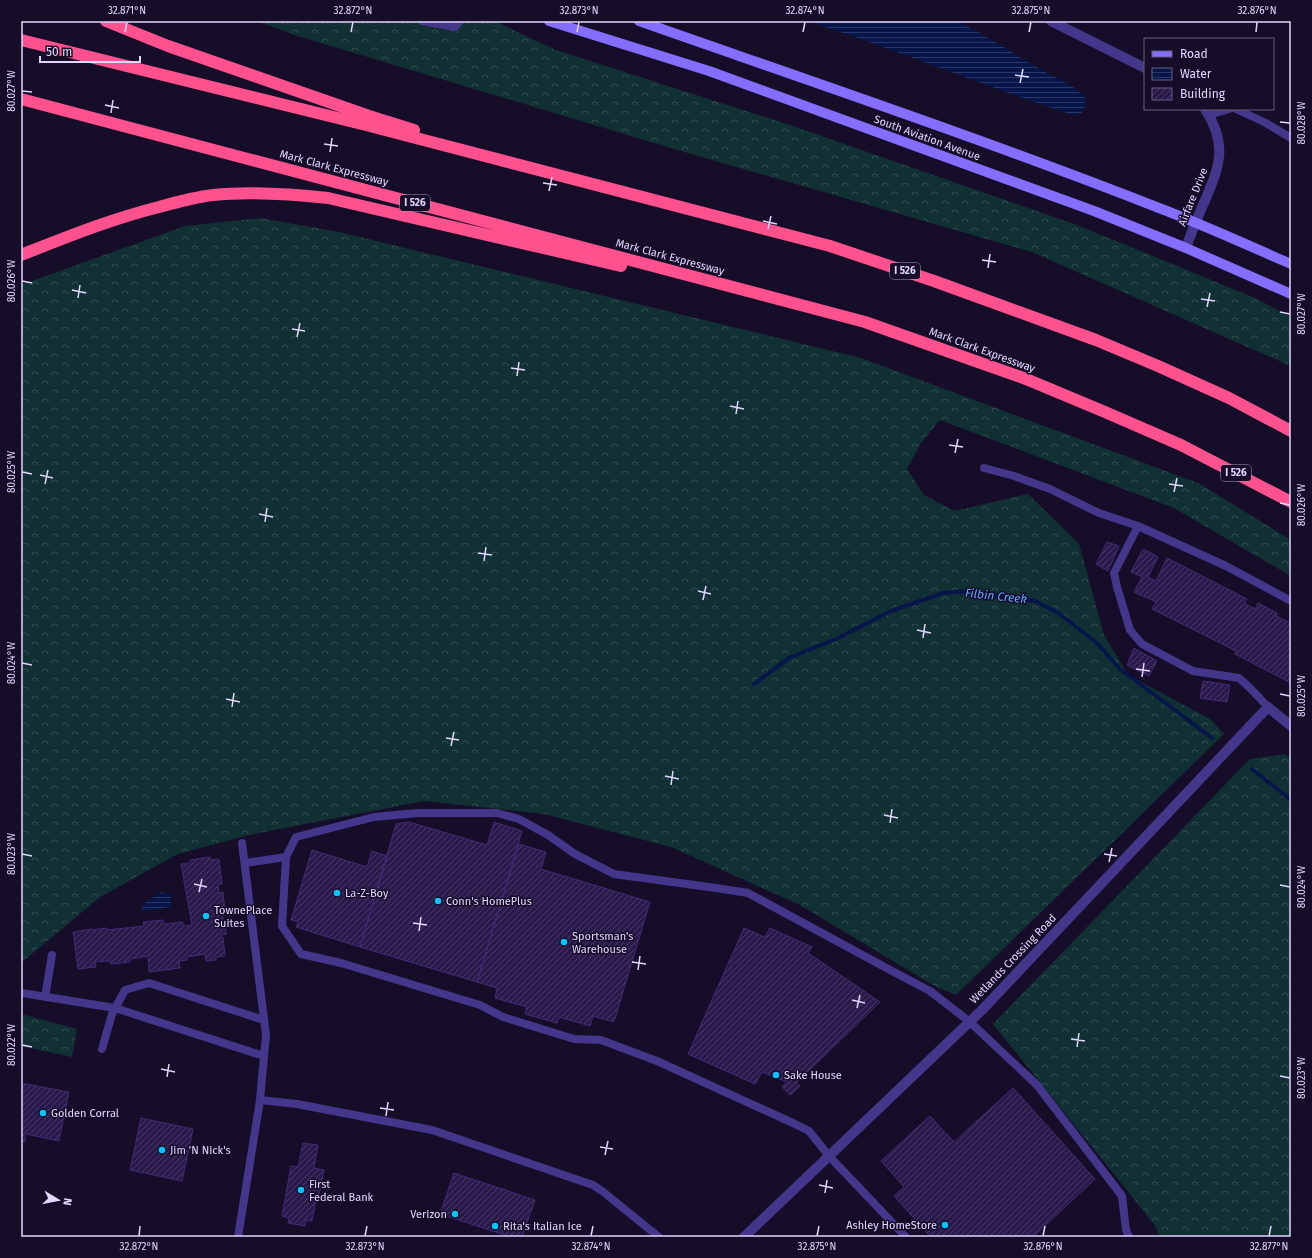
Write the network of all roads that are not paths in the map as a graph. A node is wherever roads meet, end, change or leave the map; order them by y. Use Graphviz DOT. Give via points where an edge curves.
graph roads {
  1 [pos="106,21"];
  2 [pos="422,21"];
  3 [pos="460,21"];
  4 [pos="549,21"];
  5 [pos="639,21"];
  6 [pos="1051,21"];
  7 [pos="21,40"];
  8 [pos="1144,68"];
  9 [pos="21,99"];
  10 [pos="1221,110"];
  11 [pos="1238,110"];
  12 [pos="1207,112"];
  13 [pos="1291,138"];
  14 [pos="599,186"];
  15 [pos="1195,222"];
  16 [pos="1186,248"];
  17 [pos="21,255"];
  18 [pos="1291,264"];
  19 [pos="1291,294"];
  20 [pos="810,307"];
  21 [pos="1291,431"];
  22 [pos="984,468"];
  23 [pos="1291,502"];
  24 [pos="1138,526"];
  25 [pos="1291,601"];
  26 [pos="1268,707"];
  27 [pos="1291,726"];
  28 [pos="242,843"];
  29 [pos="286,857"];
  30 [pos="245,863"];
  31 [pos="52,955"];
  32 [pos="22,993"];
  33 [pos="46,997"];
  34 [pos="115,1008"];
  35 [pos="264,1020"];
  36 [pos="970,1022"];
  37 [pos="102,1049"];
  38 [pos="264,1056"];
  39 [pos="260,1100"];
  40 [pos="829,1156"];
  41 [pos="238,1237"];
  42 [pos="659,1237"];
  43 [pos="744,1237"];
  44 [pos="906,1237"];
  45 [pos="1129,1237"];
  1 -- 14 [label="highway" via="168,46 369,116"];
  2 -- 3 [label="lane" via="455,27"];
  4 -- 16 [label="street, South Aviation Avenue" via="709,71"];
  5 -- 15 [label="street, South Aviation Avenue" via="880,105"];
  6 -- 8 [label="street"];
  7 -- 14 [label="highway, I 526" via="366,125"];
  9 -- 20 [label="highway, Mark Clark Expressway / I 526"];
  10 -- 12 [label="lane"];
  11 -- 13 [label="lane"];
  12 -- 15 [label="street, Airfare Drive" via="1218,139 1220,154 1215,176"];
  14 -- 21 [label="highway, I 526" via="830,246 934,281 1096,340 1158,366 1230,398"];
  15 -- 16 [label="street, Airfare Drive"];
  15 -- 18 [label="street, South Aviation Avenue"];
  16 -- 19 [label="street, South Aviation Avenue"];
  17 -- 20 [label="highway" via="93,226 181,201 213,195 282,193 328,198 504,240"];
  20 -- 23 [label="highway, Mark Clark Expressway / I 526" via="865,322 1033,382 1181,445"];
  22 -- 24 [label="lane" via="1050,489 1099,513"];
  24 -- 25 [label="lane" via="1226,566"];
  24 -- 26 [label="lane" via="1114,573 1130,630 1142,644 1193,671 1239,678"];
  26 -- 27 [label="street"];
  26 -- 36 [label="street, Wetlands Crossing Road"];
  28 -- 30 [label="lane"];
  29 -- 30 [label="lane"];
  29 -- 36 [label="lane" via="296,837 374,818 417,813 497,813 519,819 575,854 614,874 748,893 930,991"];
  29 -- 40 [label="lane" via="282,926 301,954 341,963 480,1005 503,1017 574,1039 601,1040 657,1061 809,1131"];
  30 -- 35 [label="lane"];
  31 -- 33 [label="lane"];
  32 -- 33 [label="lane"];
  33 -- 34 [label="lane"];
  34 -- 35 [label="lane" via="125,990 149,983"];
  34 -- 37 [label="lane"];
  34 -- 38 [label="lane"];
  35 -- 38 [label="lane"];
  36 -- 40 [label="street, Wetlands Crossing Road"];
  36 -- 45 [label="lane" via="1037,1085 1122,1196"];
  38 -- 39 [label="lane"];
  39 -- 41 [label="lane"];
  39 -- 42 [label="lane" via="318,1107 432,1130 593,1185"];
  40 -- 43 [label="street, Wetlands Crossing Road"];
  40 -- 44 [label="lane"];
}
